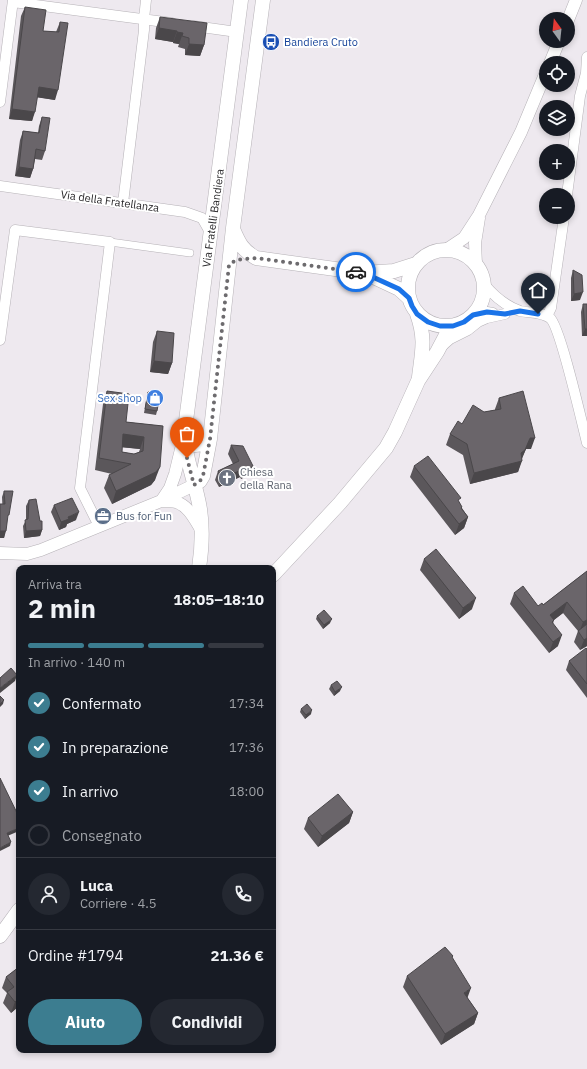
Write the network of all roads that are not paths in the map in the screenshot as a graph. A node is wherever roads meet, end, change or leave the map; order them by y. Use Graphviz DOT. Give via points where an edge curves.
graph roads {
  1 [pos="146,0"];
  2 [pos="242,0"];
  3 [pos="264,0"];
  4 [pos="576,0"];
  5 [pos="13,1"];
  6 [pos="571,12"];
  7 [pos="144,19"];
  8 [pos="237,32"];
  9 [pos="587,57"];
  10 [pos="539,88"];
  11 [pos="0,102"];
  12 [pos="0,186"];
  13 [pos="568,188"];
  14 [pos="123,203"];
  15 [pos="479,215"];
  16 [pos="563,224"];
  17 [pos="233,228"];
  18 [pos="210,232"];
  19 [pos="110,242"];
  20 [pos="446,250"];
  21 [pos="190,253"];
  22 [pos="256,258"];
  23 [pos="416,264"];
  24 [pos="476,264"];
  25 [pos="229,265"];
  26 [pos="364,273"];
  27 [pos="484,284"];
  28 [pos="409,298"];
  29 [pos="520,311"];
  30 [pos="417,314"];
  31 [pos="505,314"];
  32 [pos="473,315"];
  33 [pos="547,316"];
  34 [pos="453,326"];
  35 [pos="0,340"];
  36 [pos="438,348"];
  37 [pos="418,381"];
  38 [pos="184,436"];
  39 [pos="210,439"];
  40 [pos="587,443"];
  41 [pos="194,485"];
  42 [pos="161,501"];
  43 [pos="99,526"];
  44 [pos="203,532"];
  45 [pos="0,553"];
  46 [pos="199,565"];
  47 [pos="276,572"];
  48 [pos="16,914"];
  49 [pos="0,936"];
  1 -- 7 [label="street"];
  2 -- 8 [label="main road, Via Fratelli Bandiera"];
  3 -- 17 [label="main road, Via Fratelli Bandiera"];
  4 -- 6 [label="street"];
  5 -- 7 [label="street"];
  5 -- 11 [label="street"];
  7 -- 8 [label="street"];
  7 -- 14 [label="street"];
  8 -- 18 [label="main road, Via Fratelli Bandiera"];
  9 -- 13 [label="street"];
  10 -- 15 [label="street"];
  12 -- 14 [label="street, Via della Fratellanza"];
  14 -- 18 [label="street, Via della Fratellanza" via="196,215 202,218"];
  15 -- 20 [label="street" via="464,238"];
  15 -- 24 [label="street" via="475,243"];
  16 -- 33 [label="street" via="551,308"];
  17 -- 22 [label="main road" via="242,247"];
  17 -- 25 [label="main road, Via Fratelli Bandiera"];
  18 -- 38 [label="main road, Via Fratelli Bandiera"];
  19 -- 21 [label="street"];
  19 -- 35 [label="street" via="15,230"];
  19 -- 43 [label="street" via="80,488"];
  20 -- 23 [label="main road" via="424,257"];
  20 -- 24 [label="main road" via="467,256"];
  22 -- 25 [label="main road, Via Fratelli Bandiera" via="236,260"];
  22 -- 26 [label="main road, Via Fratelli Bandiera"];
  23 -- 26 [label="main road" via="394,271"];
  23 -- 28 [label="main road" via="410,275"];
  24 -- 27 [label="main road"];
  25 -- 39 [label="main road, Via Fratelli Bandiera"];
  26 -- 28 [label="main road" via="399,289"];
  27 -- 29 [label="street" via="496,297"];
  27 -- 32 [label="main road" via="480,306"];
  28 -- 30 [label="main road"];
  29 -- 31 [label="street"];
  29 -- 33 [label="street"];
  30 -- 34 [label="main road" via="428,322 440,326"];
  30 -- 37 [label="main road" via="423,340"];
  31 -- 32 [label="street" via="487,312"];
  31 -- 36 [label="street" via="478,322"];
  32 -- 34 [label="main road"];
  33 -- 40 [label="street" via="555,325"];
  34 -- 36 [label="main road"];
  36 -- 37 [label="main road"];
  37 -- 47 [label="main road" via="386,448 340,503"];
  38 -- 39 [label="main road" via="195,445 203,444"];
  38 -- 41 [label="main road, Via Fratelli Bandiera"];
  38 -- 42 [label="street, Via Fratelli Bandiera" via="175,474 170,488"];
  39 -- 41 [label="main road, Via Fratelli Bandiera" via="203,476"];
  41 -- 42 [label="street"];
  41 -- 44 [label="main road"];
  42 -- 43 [label="street"];
  42 -- 44 [label="street" via="176,502 186,507"];
  43 -- 45 [label="street" via="27,554"];
  44 -- 46 [label="main road"];
  48 -- 49 [label="main road"];
}
